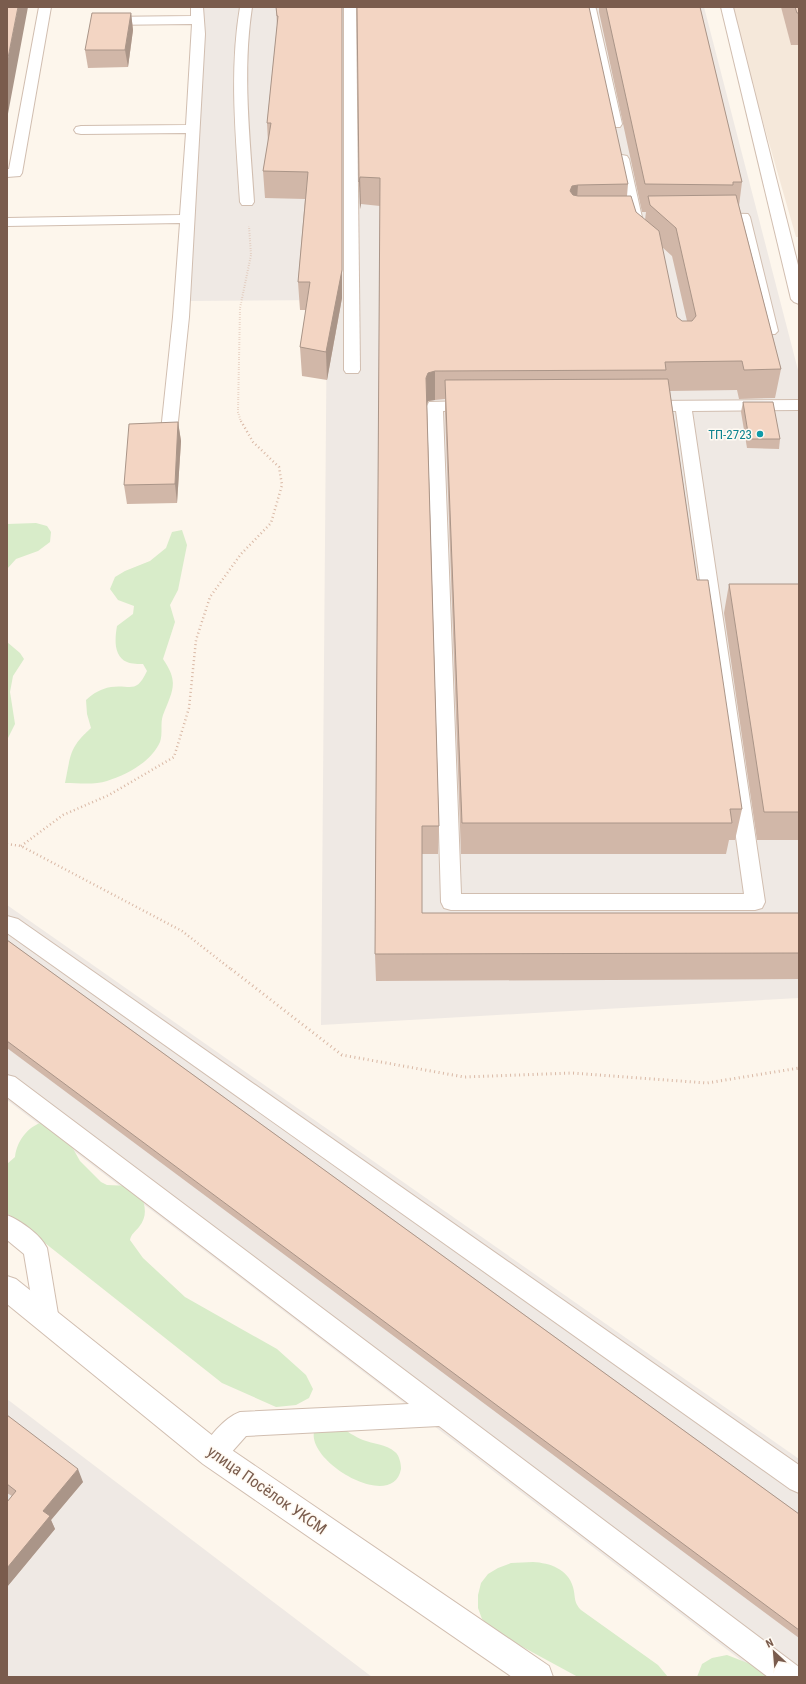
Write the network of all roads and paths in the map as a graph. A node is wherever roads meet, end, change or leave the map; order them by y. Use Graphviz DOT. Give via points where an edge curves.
graph roads {
  1 [pos="45,7"];
  2 [pos="246,7"];
  3 [pos="350,7"];
  4 [pos="727,7"];
  5 [pos="574,9"];
  6 [pos="197,13"];
  7 [pos="99,21"];
  8 [pos="193,129"];
  9 [pos="81,130"];
  10 [pos="7,173"];
  11 [pos="248,202"];
  12 [pos="697,217"];
  13 [pos="628,218"];
  14 [pos="650,218"];
  15 [pos="188,219"];
  16 [pos="7,222"];
  17 [pos="639,236"];
  18 [pos="799,298"];
  19 [pos="774,347"];
  20 [pos="352,370"];
  21 [pos="799,405"];
  22 [pos="489,406"];
  23 [pos="629,406"];
  24 [pos="683,406"];
  25 [pos="169,431"];
  26 [pos="7,844"];
  27 [pos="21,846"];
  28 [pos="7,924"];
  29 [pos="799,1068"];
  30 [pos="7,1084"];
  31 [pos="7,1226"];
  32 [pos="11,1296"];
  33 [pos="47,1320"];
  34 [pos="442,1414"];
  35 [pos="213,1454"];
  36 [pos="799,1480"];
  37 [pos="538,1677"];
  38 [pos="790,1677"];
  1 -- 10 [label="lane" via="15,173"];
  2 -- 11 [label="lane" via="241,40 239,95"];
  3 -- 20 [label="lane"];
  4 -- 18 [label="lane"];
  5 -- 13 [label="lane" via="596,9 619,144"];
  6 -- 7 [label="lane"];
  6 -- 8 [label="lane"];
  8 -- 9 [label="lane"];
  8 -- 15 [label="lane"];
  11 -- 27 [label="path" via="251,255 240,308 238,412 242,425 253,442 279,467 282,485 271,523 241,554 210,597 196,640 189,708 174,757 109,795 63,815"];
  12 -- 19 [label="lane" via="743,217"];
  13 -- 14 [label="lane"];
  13 -- 17 [label="lane"];
  15 -- 16 [label="lane"];
  15 -- 25 [label="lane"];
  21 -- 24 [label="lane"];
  22 -- 24 [label="lane" via="435,406 452,902 755,902"];
  23 -- 24 [label="lane"];
  26 -- 27 [label="path"];
  27 -- 29 [label="path" via="182,931 342,1055 464,1077 572,1073 707,1083"];
  28 -- 36 [label="lane"];
  30 -- 34 [label="lane"];
  31 -- 33 [label="lane" via="35,1248"];
  32 -- 33 [label="street, улица Посёлок УКСМ"];
  33 -- 35 [label="street, улица Посёлок УКСМ"];
  34 -- 35 [label="lane" via="240,1424"];
  34 -- 38 [label="lane"];
  35 -- 37 [label="street, улица Посёлок УКСМ"];
}
